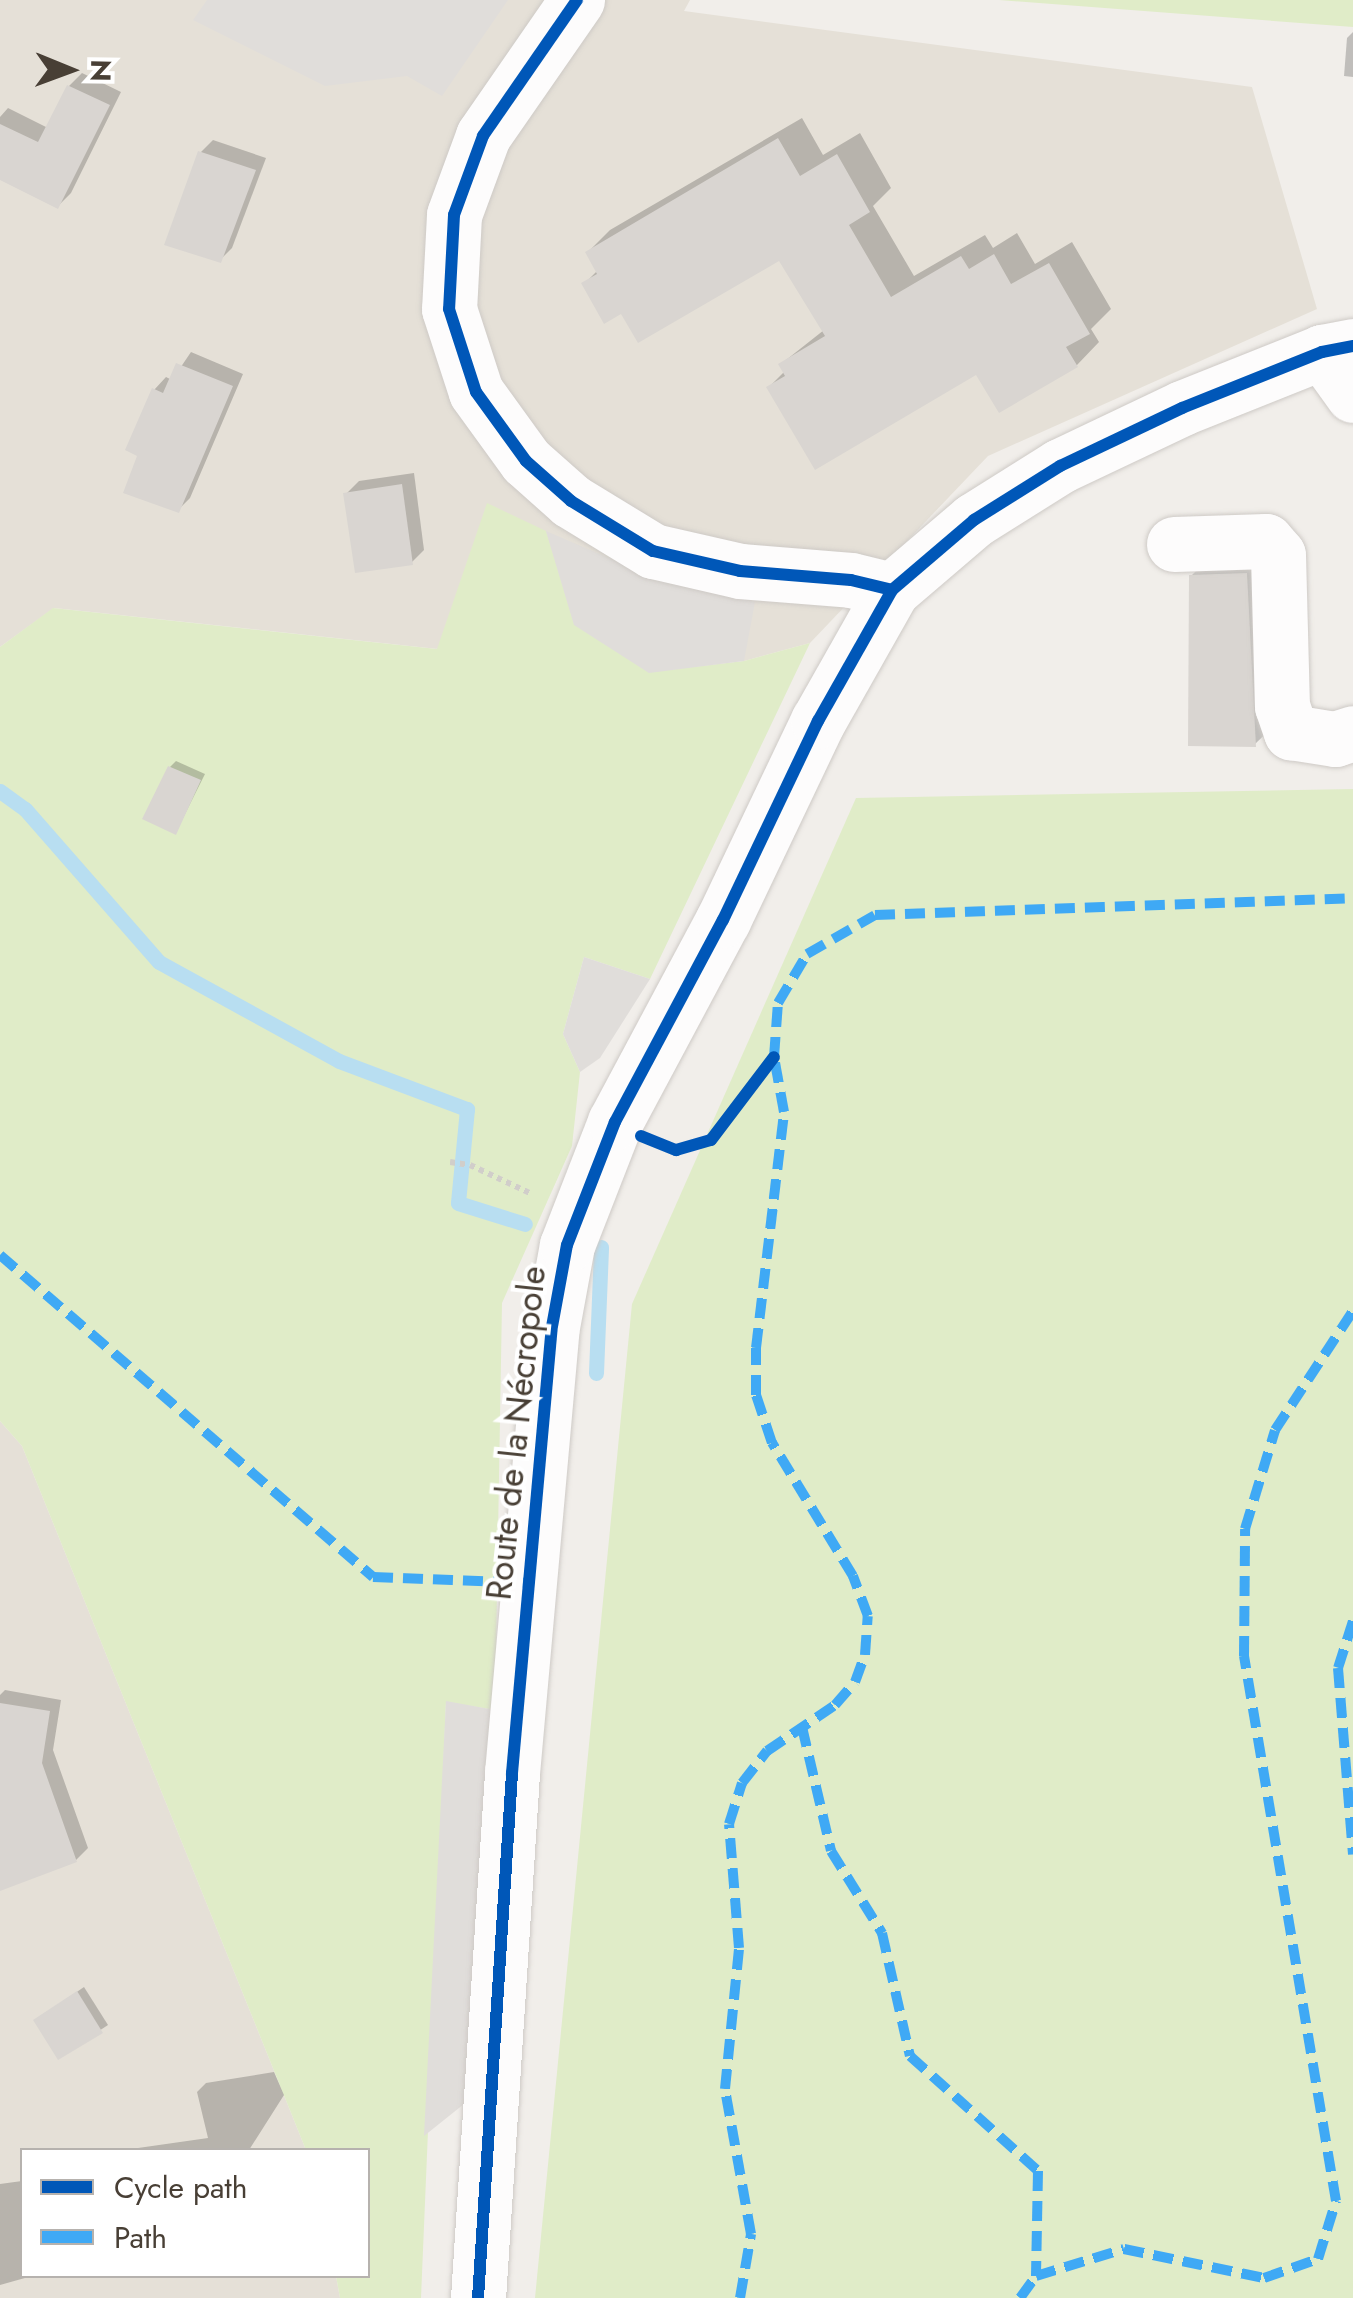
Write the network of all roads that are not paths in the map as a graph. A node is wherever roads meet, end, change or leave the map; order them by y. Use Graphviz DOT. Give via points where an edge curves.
graph roads {
  1 [pos="577,0"];
  2 [pos="1343,365"];
  3 [pos="1174,544"];
  4 [pos="892,590"];
  5 [pos="1353,733"];
  6 [pos="478,2298"];
  1 -- 4 [label="street" via="482,136 454,215 449,309 476,392 526,461 571,500 653,551 740,571"];
  2 -- 4 [label="street" via="1182,408 1060,466 974,520"];
  3 -- 5 [label="street" via="1266,541 1278,555 1282,706 1292,732 1336,740"];
  4 -- 6 [label="street, Route de la Nécropole" via="818,721 723,920 615,1122 566,1246 549,1346 512,1773"];
}
